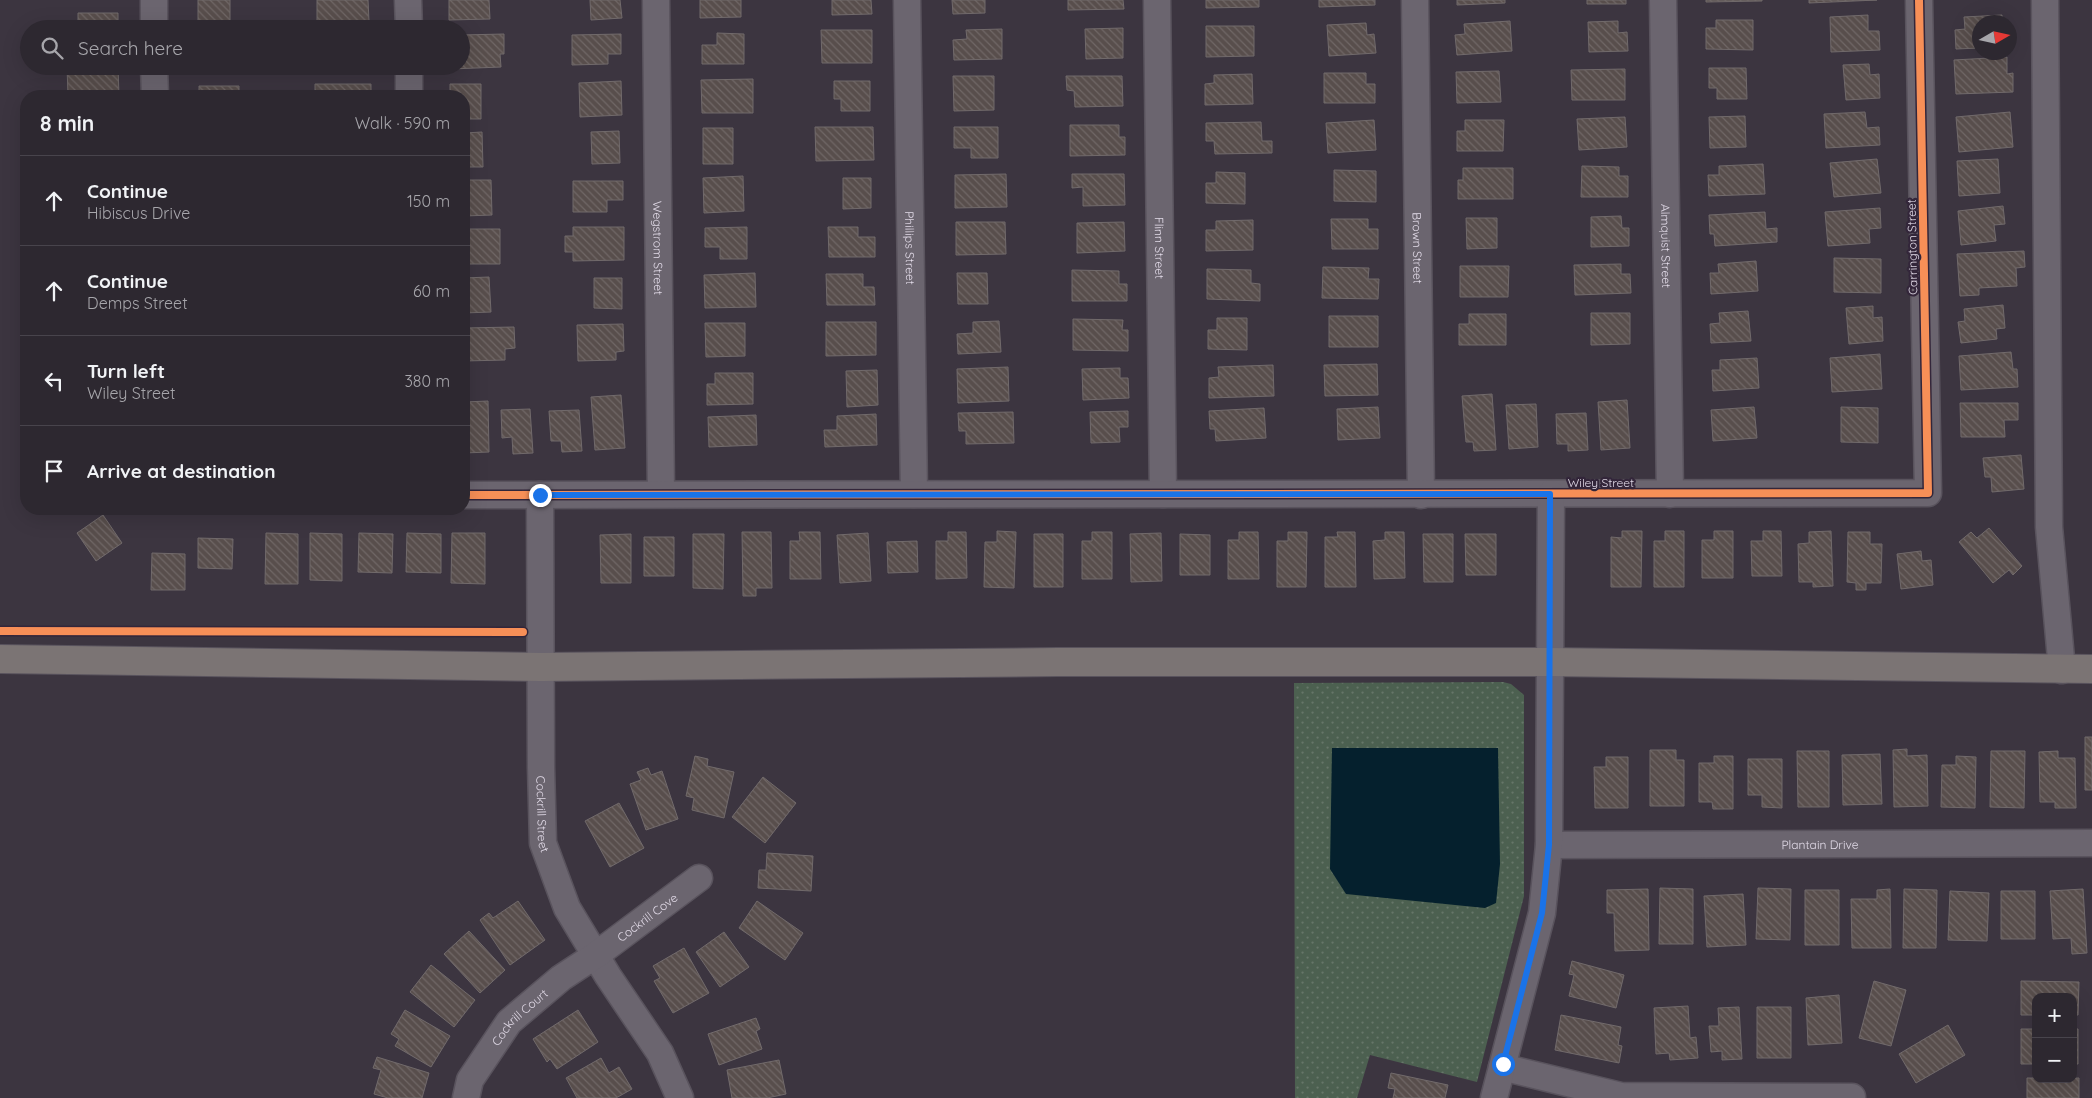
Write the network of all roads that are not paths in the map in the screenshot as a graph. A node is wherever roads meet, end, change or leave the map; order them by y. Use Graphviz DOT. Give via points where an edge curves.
graph roads {
  1 [pos="154,0"];
  2 [pos="408,0"];
  3 [pos="656,0"];
  4 [pos="907,0"];
  5 [pos="1157,0"];
  6 [pos="1415,0"];
  7 [pos="1663,0"];
  8 [pos="1919,0"];
  9 [pos="2045,0"];
  10 [pos="154,20"];
  11 [pos="408,20"];
  12 [pos="154,75"];
  13 [pos="409,75"];
  14 [pos="155,90"];
  15 [pos="409,90"];
  16 [pos="1928,493"];
  17 [pos="661,494"];
  18 [pos="914,494"];
  19 [pos="1163,494"];
  20 [pos="1550,494"];
  21 [pos="1670,494"];
  22 [pos="470,495"];
  23 [pos="540,495"];
  24 [pos="1421,495"];
  25 [pos="0,659"];
  26 [pos="1549,662"];
  27 [pos="541,667"];
  28 [pos="2092,669"];
  29 [pos="2062,670"];
  30 [pos="2092,843"];
  31 [pos="1549,845"];
  32 [pos="699,878"];
  33 [pos="596,955"];
  34 [pos="1502,1067"];
  35 [pos="1852,1097"];
  36 [pos="466,1098"];
  37 [pos="680,1098"];
  38 [pos="1494,1098"];
  1 -- 10 [label="street"];
  2 -- 11 [label="street"];
  3 -- 17 [label="street, Wegstrom Street"];
  4 -- 18 [label="street, Phillips Street"];
  5 -- 19 [label="street, Flinn Street"];
  6 -- 24 [label="street, Brown Street"];
  7 -- 21 [label="street, Almquist Street"];
  8 -- 16 [label="street, Carrington Street"];
  9 -- 29 [label="street" via="2049,527"];
  12 -- 14 [label="street"];
  13 -- 15 [label="street"];
  16 -- 21 [label="street, Wiley Street"];
  17 -- 18 [label="street, Wiley Street"];
  17 -- 23 [label="street, Wiley Street"];
  18 -- 19 [label="street, Wiley Street"];
  19 -- 24 [label="street, Wiley Street"];
  20 -- 21 [label="street, Wiley Street"];
  20 -- 24 [label="street, Wiley Street"];
  20 -- 26 [label="street"];
  22 -- 23 [label="street, Wiley Street"];
  23 -- 27 [label="street, Cockrill Street"];
  25 -- 27 [label="main road"];
  26 -- 27 [label="main road"];
  26 -- 29 [label="main road"];
  26 -- 31 [label="street"];
  27 -- 33 [label="street, Cockrill Street" via="543,843 567,908"];
  28 -- 29 [label="main road"];
  30 -- 31 [label="street, Plantain Drive"];
  31 -- 34 [label="street" via="1542,913"];
  32 -- 33 [label="street, Cockrill Cove"];
  33 -- 36 [label="street, Cockrill Court" via="561,978 509,1022 470,1080"];
  33 -- 37 [label="street, Cockrill Street" via="660,1054"];
  34 -- 35 [label="street" via="1620,1096"];
  34 -- 38 [label="street"];
}
